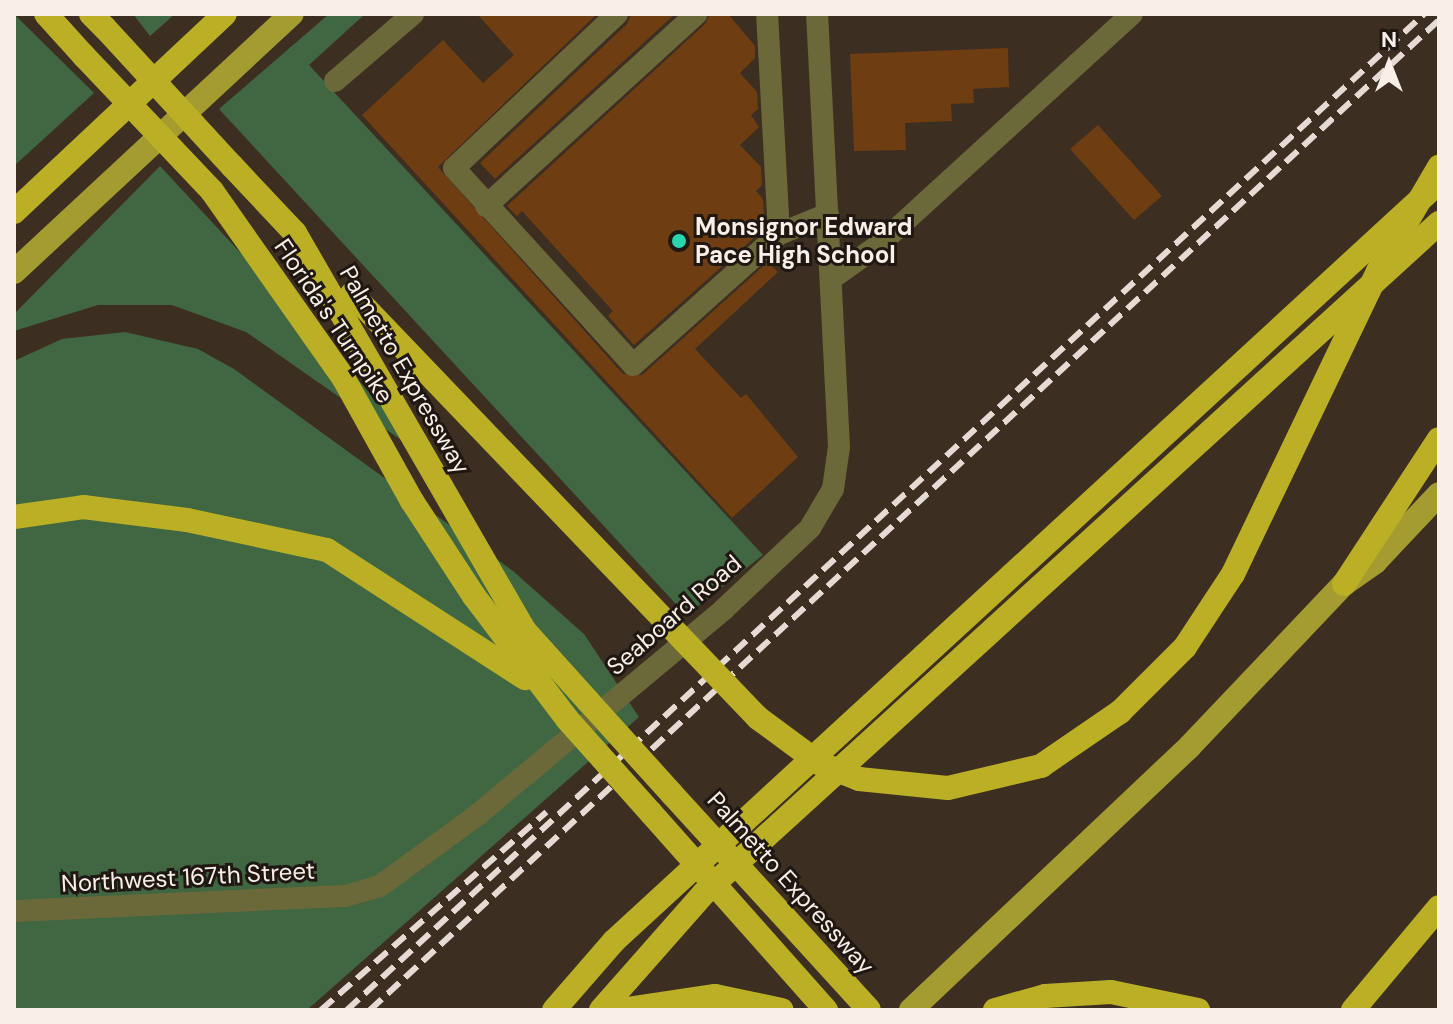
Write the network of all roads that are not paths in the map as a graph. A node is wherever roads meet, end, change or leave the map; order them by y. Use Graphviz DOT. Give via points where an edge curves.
graph roads {
  1 [pos="46,14"];
  2 [pos="292,14"];
  3 [pos="413,14"];
  4 [pos="617,14"];
  5 [pos="696,14"];
  6 [pos="767,14"];
  7 [pos="817,14"];
  8 [pos="1132,14"];
  9 [pos="224,16"];
  10 [pos="98,21"];
  11 [pos="335,81"];
  12 [pos="1439,167"];
  13 [pos="1439,182"];
  14 [pos="486,206"];
  15 [pos="14,212"];
  16 [pos="828,214"];
  17 [pos="1439,223"];
  18 [pos="295,233"];
  19 [pos="779,234"];
  20 [pos="14,272"];
  21 [pos="831,279"];
  22 [pos="1439,439"];
  23 [pos="1439,494"];
  24 [pos="14,517"];
  25 [pos="1344,584"];
  26 [pos="538,687"];
  27 [pos="364,892"];
  28 [pos="1439,907"];
  29 [pos="14,911"];
  30 [pos="824,1008"];
  31 [pos="554,1010"];
  32 [pos="601,1010"];
  33 [pos="620,1010"];
  34 [pos="782,1010"];
  35 [pos="869,1010"];
  36 [pos="911,1010"];
  37 [pos="995,1010"];
  38 [pos="1198,1010"];
  39 [pos="1353,1010"];
  1 -- 26 [label="highway, Florida's Turnpike, bridge" via="212,191 344,379 412,501"];
  2 -- 20 [label="main road"];
  3 -- 11 [label="street"];
  4 -- 14 [label="street" via="455,165 454,171"];
  5 -- 14 [label="street"];
  6 -- 19 [label="street"];
  7 -- 16 [label="street, Seaboard Road"];
  8 -- 21 [label="street" via="880,244"];
  9 -- 15 [label="highway"];
  10 -- 18 [label="highway, Palmetto Expressway, bridge"];
  12 -- 18 [label="highway, bridge" via="1371,284 1233,574 1185,647 1120,712 1041,766 948,788 859,779 819,763 758,718"];
  13 -- 31 [label="highway, bridge" via="614,941"];
  14 -- 19 [label="street" via="633,365"];
  16 -- 19 [label="street"];
  16 -- 21 [label="street, Seaboard Road"];
  17 -- 32 [label="highway, bridge" via="704,893"];
  18 -- 35 [label="highway, Palmetto Expressway, bridge" via="525,631"];
  21 -- 27 [label="street, Seaboard Road" via="839,447 825,510 723,610 476,816 409,868"];
  22 -- 25 [label="highway"];
  23 -- 25 [label="main road" via="1375,562"];
  24 -- 26 [label="highway" via="83,507 187,520 327,550"];
  25 -- 36 [label="main road" via="1201,736"];
  26 -- 30 [label="highway, bridge"];
  27 -- 29 [label="street, Northwest 167th Street"];
  28 -- 39 [label="highway"];
  33 -- 34 [label="highway" via="715,996"];
  37 -- 38 [label="highway" via="1045,996 1111,992"];
}
